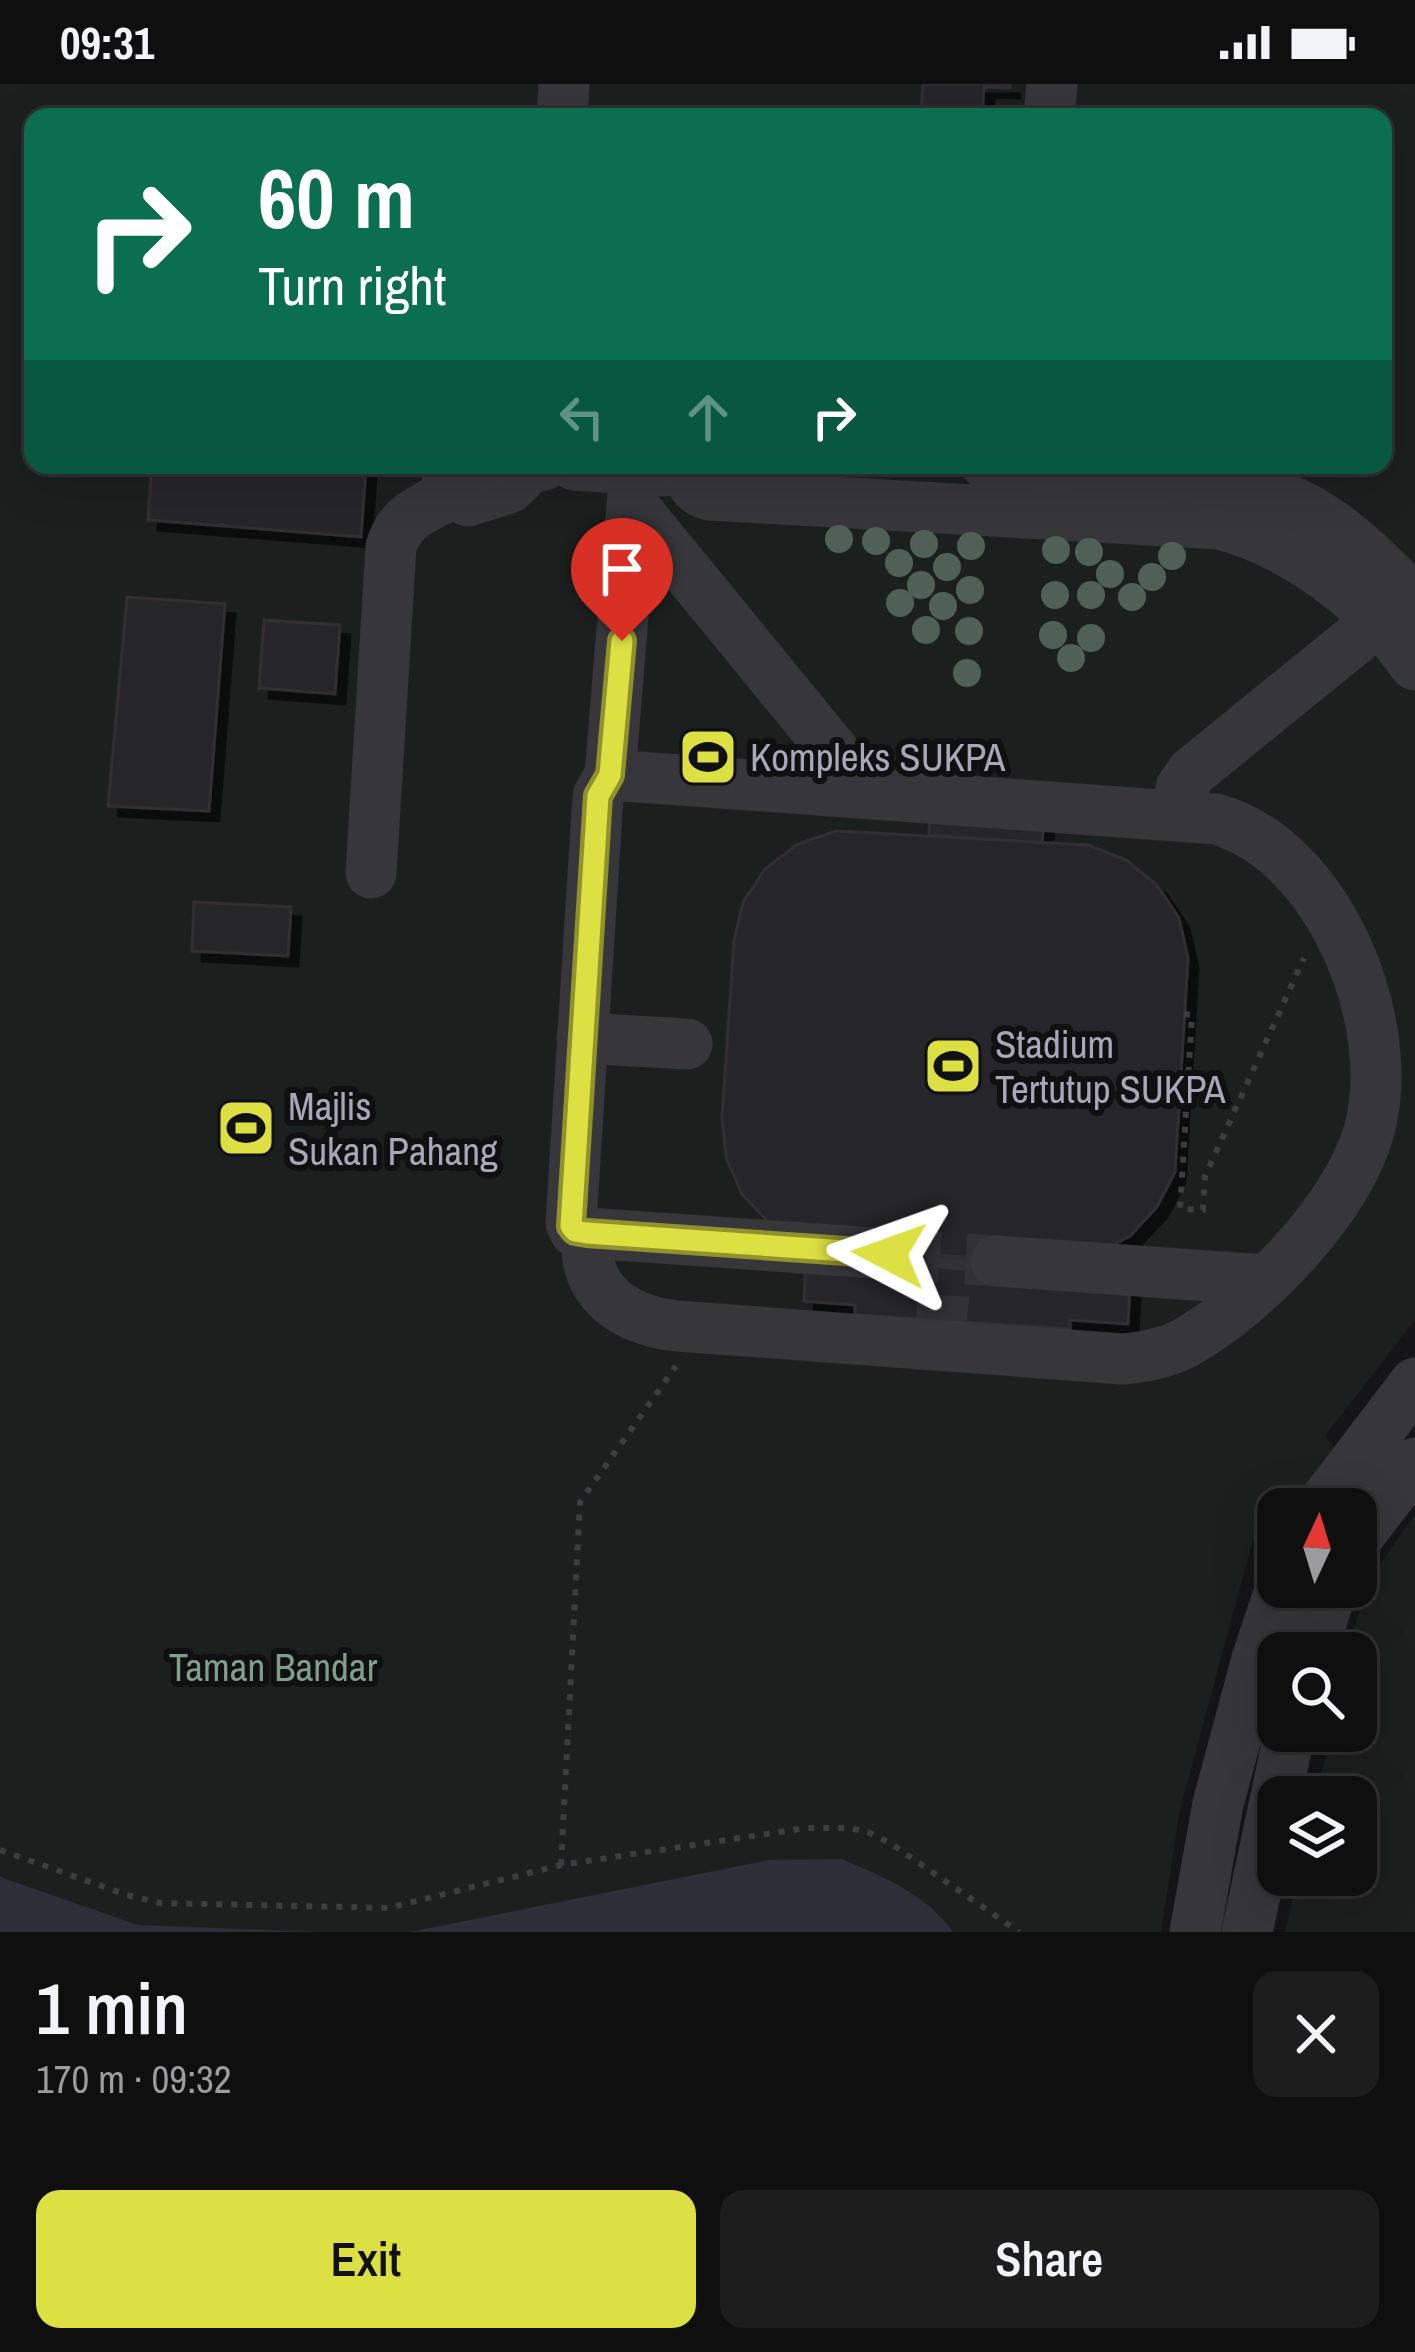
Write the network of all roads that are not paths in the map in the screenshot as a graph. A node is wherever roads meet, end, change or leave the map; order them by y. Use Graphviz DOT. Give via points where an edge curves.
graph roads {
  1 [pos="517,474"];
  2 [pos="597,474"];
  3 [pos="675,474"];
  4 [pos="692,474"];
  5 [pos="1156,474"];
  6 [pos="1016,477"];
  7 [pos="634,488"];
  8 [pos="1403,613"];
  9 [pos="1415,664"];
  10 [pos="610,775"];
  11 [pos="868,793"];
  12 [pos="1178,815"];
  13 [pos="371,873"];
  14 [pos="582,1038"];
  15 [pos="687,1044"];
  16 [pos="587,1233"];
  17 [pos="889,1254"];
  18 [pos="996,1261"];
  19 [pos="1267,1280"];
  20 [pos="1415,1383"];
  21 [pos="1415,1462"];
  22 [pos="1334,1488"];
  23 [pos="1377,1512"];
  24 [pos="1274,1608"];
  25 [pos="1286,1752"];
  26 [pos="1195,1932"];
  27 [pos="1247,1932"];
  1 -- 13 [label="street" via="509,488 460,503 446,496 394,535"];
  2 -- 7 [label="street"];
  3 -- 7 [label="street"];
  4 -- 6 [label="street" via="710,495"];
  5 -- 8 [label="street" via="1258,486 1305,506 1334,525"];
  6 -- 8 [label="street" via="1246,531"];
  7 -- 10 [label="street"];
  7 -- 11 [label="street"];
  8 -- 9 [label="street"];
  8 -- 12 [label="street" via="1192,772"];
  10 -- 11 [label="street"];
  10 -- 14 [label="street" via="598,796"];
  11 -- 12 [label="street"];
  12 -- 19 [label="street" via="1234,824 1301,874 1342,938 1375,1045 1373,1114 1350,1177"];
  14 -- 15 [label="street"];
  14 -- 16 [label="street" via="571,1223"];
  16 -- 17 [label="street"];
  16 -- 19 [label="street" via="597,1283 644,1321 1135,1358 1184,1343"];
  18 -- 19 [label="street"];
  20 -- 22 [label="street"];
  21 -- 23 [label="street"];
  24 -- 26 [label="street" via="1218,1804"];
  25 -- 27 [label="street"];
}
